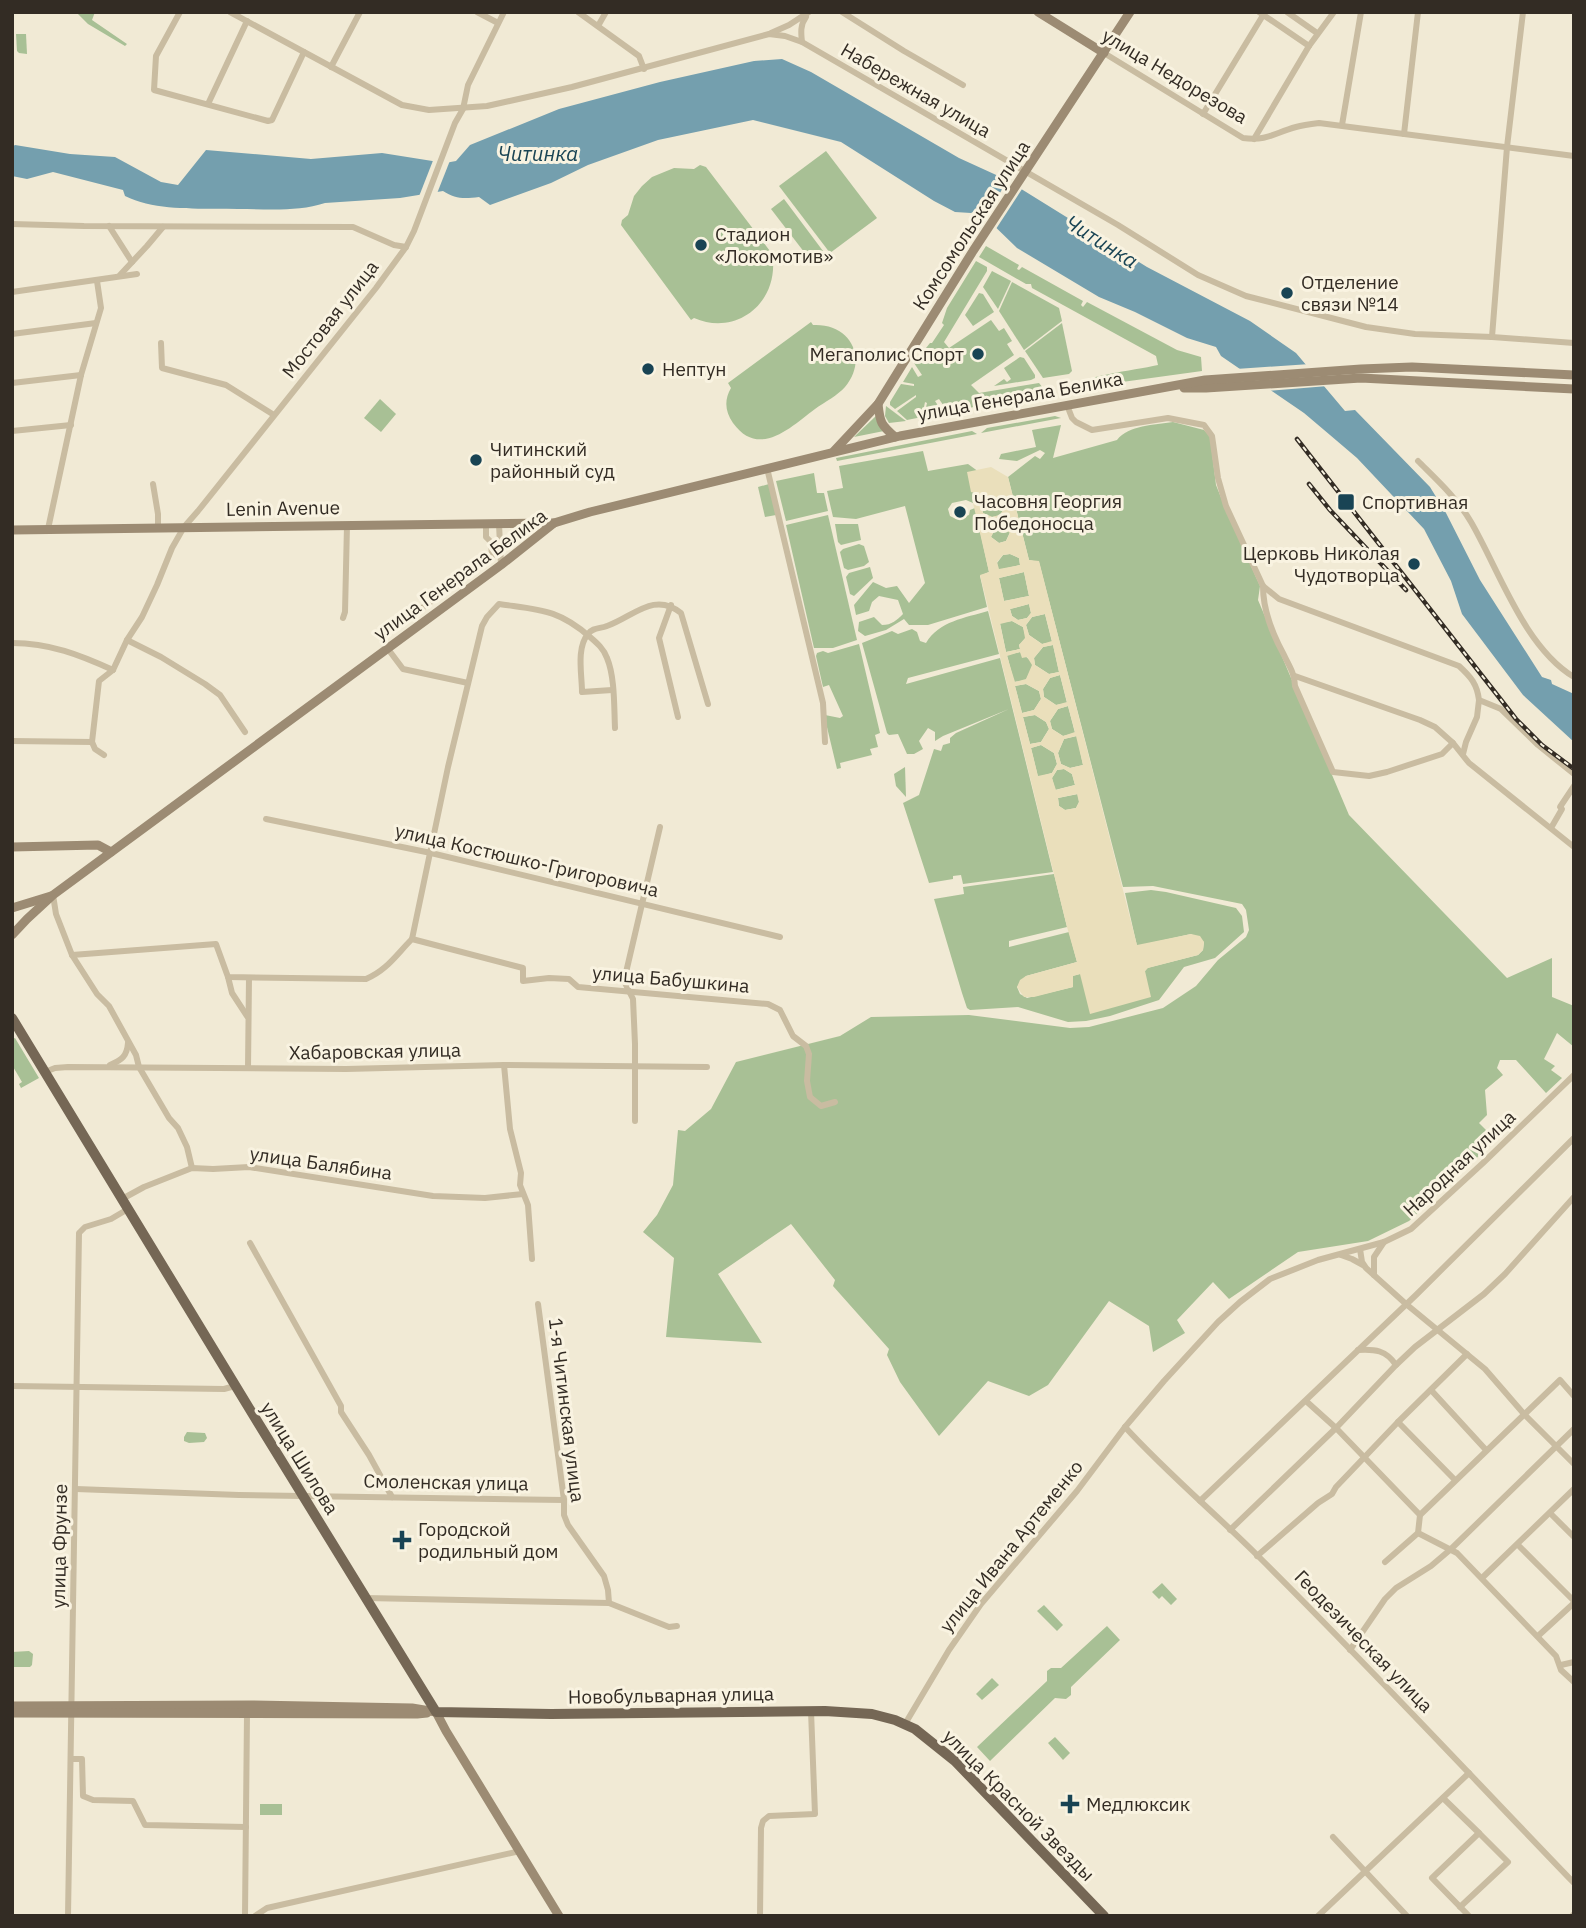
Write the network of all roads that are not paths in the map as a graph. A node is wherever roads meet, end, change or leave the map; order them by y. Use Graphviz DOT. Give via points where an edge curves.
graph roads {
  1 [pos="180,12"];
  2 [pos="230,12"];
  3 [pos="360,12"];
  4 [pos="477,12"];
  5 [pos="504,12"];
  6 [pos="578,12"];
  7 [pos="606,12"];
  8 [pos="809,12"];
  9 [pos="842,12"];
  10 [pos="1038,12"];
  11 [pos="1130,12"];
  12 [pos="1287,12"];
  13 [pos="1334,12"];
  14 [pos="1361,12"];
  15 [pos="1418,12"];
  16 [pos="1523,12"];
  17 [pos="1263,13"];
  18 [pos="247,21"];
  19 [pos="498,23"];
  20 [pos="598,26"];
  21 [pos="1317,33"];
  22 [pos="769,34"];
  23 [pos="802,42"];
  24 [pos="1309,46"];
  25 [pos="304,52"];
  26 [pos="1104,53"];
  27 [pos="331,67"];
  28 [pos="644,69"];
  29 [pos="963,85"];
  30 [pos="208,104"];
  31 [pos="463,109"];
  32 [pos="1203,114"];
  33 [pos="1342,125"];
  34 [pos="1404,134"];
  35 [pos="1254,139"];
  36 [pos="1507,147"];
  37 [pos="1574,156"];
  38 [pos="1024,175"];
  39 [pos="12,224"];
  40 [pos="109,226"];
  41 [pos="163,227"];
  42 [pos="406,247"];
  43 [pos="132,262"];
  44 [pos="137,274"];
  45 [pos="119,276"];
  46 [pos="97,281"];
  47 [pos="12,292"];
  48 [pos="96,323"];
  49 [pos="12,334"];
  50 [pos="1492,337"];
  51 [pos="161,343"];
  52 [pos="1574,343"];
  53 [pos="1361,373"];
  54 [pos="1555,374"];
  55 [pos="81,375"];
  56 [pos="1574,375"];
  57 [pos="12,383"];
  58 [pos="1554,388"];
  59 [pos="1574,389"];
  60 [pos="878,404"];
  61 [pos="1067,405"];
  62 [pos="274,415"];
  63 [pos="71,425"];
  64 [pos="12,431"];
  65 [pos="895,437"];
  66 [pos="834,451"];
  67 [pos="1418,461"];
  68 [pos="767,468"];
  69 [pos="153,484"];
  70 [pos="554,523"];
  71 [pos="347,524"];
  72 [pos="486,524"];
  73 [pos="499,524"];
  74 [pos="158,527"];
  75 [pos="184,527"];
  76 [pos="48,529"];
  77 [pos="12,530"];
  78 [pos="501,565"];
  79 [pos="1263,586"];
  80 [pos="671,605"];
  81 [pos="343,618"];
  82 [pos="406,620"];
  83 [pos="587,634"];
  84 [pos="127,640"];
  85 [pos="12,643"];
  86 [pos="388,649"];
  87 [pos="113,670"];
  88 [pos="1295,676"];
  89 [pos="1574,677"];
  90 [pos="468,683"];
  91 [pos="612,690"];
  92 [pos="1479,700"];
  93 [pos="708,705"];
  94 [pos="678,717"];
  95 [pos="615,729"];
  96 [pos="245,732"];
  97 [pos="12,741"];
  98 [pos="92,742"];
  99 [pos="825,742"];
  100 [pos="1453,743"];
  101 [pos="1463,754"];
  102 [pos="104,755"];
  103 [pos="1574,774"];
  104 [pos="1574,786"];
  105 [pos="266,819"];
  106 [pos="660,827"];
  107 [pos="1551,828"];
  108 [pos="12,847"];
  109 [pos="1574,847"];
  110 [pos="111,852"];
  111 [pos="431,853"];
  112 [pos="53,895"];
  113 [pos="642,904"];
  114 [pos="12,908"];
  115 [pos="12,936"];
  116 [pos="780,936"];
  117 [pos="412,939"];
  118 [pos="72,955"];
  119 [pos="228,978"];
  120 [pos="249,978"];
  121 [pos="628,990"];
  122 [pos="248,1017"];
  123 [pos="12,1018"];
  124 [pos="16,1033"];
  125 [pos="128,1041"];
  126 [pos="504,1065"];
  127 [pos="635,1065"];
  128 [pos="105,1067"];
  129 [pos="139,1067"];
  130 [pos="707,1067"];
  131 [pos="248,1068"];
  132 [pos="45,1072"];
  133 [pos="1574,1075"];
  134 [pos="835,1102"];
  135 [pos="635,1121"];
  136 [pos="1574,1138"];
  137 [pos="192,1168"];
  138 [pos="523,1194"];
  139 [pos="1574,1197"];
  140 [pos="125,1204"];
  141 [pos="250,1242"];
  142 [pos="1384,1242"];
  143 [pos="1360,1249"];
  144 [pos="1336,1254"];
  145 [pos="532,1259"];
  146 [pos="1366,1268"];
  147 [pos="1374,1275"];
  148 [pos="538,1304"];
  149 [pos="1406,1304"];
  150 [pos="1438,1331"];
  151 [pos="1358,1350"];
  152 [pos="1467,1354"];
  153 [pos="1396,1365"];
  154 [pos="12,1386"];
  155 [pos="236,1386"];
  156 [pos="78,1387"];
  157 [pos="1431,1390"];
  158 [pos="1574,1395"];
  159 [pos="1306,1401"];
  160 [pos="1524,1414"];
  161 [pos="1398,1422"];
  162 [pos="1125,1427"];
  163 [pos="1336,1428"];
  164 [pos="1574,1429"];
  165 [pos="1556,1446"];
  166 [pos="1486,1450"];
  167 [pos="1364,1457"];
  168 [pos="1574,1464"];
  169 [pos="1455,1480"];
  170 [pos="76,1489"];
  171 [pos="1574,1489"];
  172 [pos="303,1496"];
  173 [pos="392,1497"];
  174 [pos="564,1500"];
  175 [pos="1200,1501"];
  176 [pos="1550,1513"];
  177 [pos="1420,1514"];
  178 [pos="1230,1530"];
  179 [pos="1418,1533"];
  180 [pos="1574,1537"];
  181 [pos="1518,1545"];
  182 [pos="1451,1549"];
  183 [pos="1257,1556"];
  184 [pos="1385,1562"];
  185 [pos="1482,1578"];
  186 [pos="366,1598"];
  187 [pos="1574,1602"];
  188 [pos="609,1603"];
  189 [pos="677,1626"];
  190 [pos="1538,1636"];
  191 [pos="1350,1650"];
  192 [pos="1574,1662"];
  193 [pos="1561,1665"];
  194 [pos="1574,1682"];
  195 [pos="12,1706"];
  196 [pos="72,1709"];
  197 [pos="811,1711"];
  198 [pos="436,1712"];
  199 [pos="12,1713"];
  200 [pos="247,1714"];
  201 [pos="905,1724"];
  202 [pos="71,1759"];
  203 [pos="1469,1773"];
  204 [pos="1443,1798"];
  205 [pos="246,1827"];
  206 [pos="1479,1833"];
  207 [pos="1333,1837"];
  208 [pos="520,1852"];
  209 [pos="1364,1872"];
  210 [pos="1574,1883"];
  211 [pos="1460,1907"];
  212 [pos="1400,1909"];
  213 [pos="68,1916"];
  214 [pos="245,1916"];
  215 [pos="255,1916"];
  216 [pos="559,1916"];
  217 [pos="760,1916"];
  218 [pos="1104,1916"];
  219 [pos="1318,1916"];
  220 [pos="1393,1916"];
  221 [pos="1407,1916"];
  222 [pos="1469,1916"];
  1 -- 30 [label="street" via="156,56 154,90"];
  2 -- 18 [label="street"];
  3 -- 27 [label="street"];
  4 -- 19 [label="street"];
  5 -- 19 [label="street, Мостовая улица"];
  6 -- 20 [label="street"];
  7 -- 20 [label="street"];
  8 -- 22 [label="street"];
  8 -- 23 [label="street" via="802,22"];
  9 -- 29 [label="street"];
  10 -- 26 [label="main road, улица Недорезова"];
  11 -- 26 [label="main road, Комсомольская улица"];
  12 -- 21 [label="street"];
  13 -- 21 [label="street"];
  14 -- 33 [label="street"];
  15 -- 34 [label="street"];
  16 -- 36 [label="street"];
  17 -- 24 [label="street"];
  17 -- 32 [label="street"];
  18 -- 25 [label="street"];
  18 -- 30 [label="street"];
  19 -- 31 [label="street, Мостовая улица" via="467,88"];
  20 -- 28 [label="street" via="639,56"];
  21 -- 24 [label="street"];
  22 -- 23 [label="street, Набережная улица"];
  22 -- 28 [label="street, Набережная улица"];
  23 -- 38 [label="street, Набережная улица"];
  24 -- 35 [label="street"];
  25 -- 27 [label="street"];
  25 -- 30 [label="street" via="272,120"];
  26 -- 32 [label="street, улица Недорезова"];
  26 -- 38 [label="main road, Комсомольская улица"];
  27 -- 31 [label="street, Набережная улица" via="402,105"];
  28 -- 31 [label="street, Набережная улица" via="529,98"];
  31 -- 42 [label="street, Мостовая улица"];
  32 -- 35 [label="street, улица Недорезова" via="1243,138"];
  33 -- 34 [label="street, улица Недорезова"];
  33 -- 35 [label="street, улица Недорезова" via="1319,123"];
  34 -- 36 [label="street, улица Недорезова"];
  36 -- 37 [label="street, улица Недорезова"];
  36 -- 50 [label="street"];
  38 -- 50 [label="street, Набережная улица" via="1198,275 1246,296 1366,327"];
  38 -- 60 [label="main road, Комсомольская улица"];
  39 -- 40 [label="street"];
  40 -- 41 [label="street"];
  40 -- 43 [label="street"];
  41 -- 42 [label="street" via="353,227"];
  41 -- 43 [label="street"];
  42 -- 62 [label="street, Мостовая улица"];
  43 -- 45 [label="street"];
  44 -- 45 [label="street"];
  45 -- 46 [label="street"];
  46 -- 47 [label="street"];
  46 -- 48 [label="street" via="101,308"];
  48 -- 49 [label="street"];
  48 -- 55 [label="street"];
  50 -- 52 [label="street, Набережная улица"];
  51 -- 62 [label="street" via="162,368 226,385"];
  53 -- 54 [label="main road, улица Генерала Белика" via="1412,367"];
  53 -- 58 [label="main road, улица Генерала Белика"];
  53 -- 61 [label="main road, улица Генерала Белика" via="1161,388"];
  54 -- 56 [label="main road, улица Генерала Белика"];
  54 -- 58 [label="main road"];
  55 -- 57 [label="street"];
  55 -- 63 [label="street"];
  58 -- 59 [label="main road, улица Генерала Белика"];
  60 -- 65 [label="main road" via="883,426"];
  60 -- 66 [label="main road, Комсомольская улица"];
  61 -- 65 [label="main road, улица Генерала Белика"];
  61 -- 79 [label="street" via="1076,422 1092,430 1168,418 1204,425 1212,436 1226,506"];
  62 -- 75 [label="street, Мостовая улица"];
  63 -- 64 [label="street"];
  63 -- 76 [label="street"];
  65 -- 66 [label="main road, улица Генерала Белика"];
  66 -- 68 [label="main road, улица Генерала Белика"];
  67 -- 89 [label="street" via="1470,520 1508,595 1547,654"];
  68 -- 70 [label="main road, улица Генерала Белика"];
  68 -- 99 [label="street" via="822,703"];
  69 -- 74 [label="street"];
  70 -- 73 [label="main road, Lenin Avenue"];
  70 -- 78 [label="main road, улица Генерала Белика"];
  71 -- 72 [label="main road, Lenin Avenue"];
  71 -- 75 [label="main road, Lenin Avenue"];
  71 -- 81 [label="street"];
  72 -- 73 [label="main road, Lenin Avenue"];
  72 -- 82 [label="street" via="492,556"];
  73 -- 78 [label="street"];
  74 -- 75 [label="main road, Lenin Avenue"];
  74 -- 76 [label="main road, Lenin Avenue"];
  75 -- 84 [label="street, Мостовая улица"];
  76 -- 77 [label="main road, Lenin Avenue"];
  78 -- 86 [label="main road, улица Генерала Белика"];
  79 -- 88 [label="street" via="1269,622"];
  79 -- 92 [label="street" via="1279,599 1460,666 1477,686"];
  80 -- 83 [label="street" via="645,608"];
  80 -- 93 [label="street" via="681,613"];
  80 -- 94 [label="street" via="659,638"];
  83 -- 90 [label="street" via="548,611 499,604 482,626"];
  83 -- 91 [label="street" via="603,648"];
  83 -- 91 [label="street" via="581,647 582,692"];
  84 -- 87 [label="street, Мостовая улица"];
  84 -- 96 [label="street" via="220,695"];
  85 -- 87 [label="street" via="77,654"];
  86 -- 90 [label="street" via="403,669"];
  86 -- 110 [label="main road, улица Генерала Белика"];
  87 -- 98 [label="street, Мостовая улица" via="99,681"];
  88 -- 100 [label="street" via="1420,720"];
  88 -- 100 [label="street" via="1295,686 1333,772 1369,776 1387,772 1443,754"];
  90 -- 111 [label="street"];
  91 -- 95 [label="street"];
  92 -- 101 [label="street" via="1478,717"];
  92 -- 103 [label="street" via="1501,709"];
  97 -- 98 [label="street"];
  98 -- 102 [label="street"];
  100 -- 101 [label="street"];
  101 -- 107 [label="street" via="1469,764"];
  104 -- 107 [label="street"];
  105 -- 111 [label="street, улица Костюшко-Григоровича"];
  106 -- 113 [label="street"];
  107 -- 109 [label="street"];
  108 -- 110 [label="main road" via="98,845"];
  110 -- 112 [label="main road, улица Генерала Белика"];
  111 -- 113 [label="street, улица Костюшко-Григоровича"];
  111 -- 117 [label="street"];
  112 -- 114 [label="main road"];
  112 -- 115 [label="main road"];
  112 -- 118 [label="street"];
  113 -- 116 [label="street, улица Костюшко-Григоровича"];
  113 -- 121 [label="street" via="624,981"];
  117 -- 120 [label="street" via="387,967 366,979"];
  117 -- 121 [label="street, улица Бабушкина" via="523,968 523,981 569,979 578,987"];
  118 -- 119 [label="street" via="216,944"];
  118 -- 125 [label="street"];
  119 -- 120 [label="street"];
  119 -- 122 [label="street"];
  120 -- 122 [label="street"];
  121 -- 127 [label="street" via="633,999"];
  121 -- 134 [label="street, улица Бабушкина" via="768,1004 780,1010 809,1054 810,1097 821,1106"];
  122 -- 131 [label="street"];
  123 -- 124 [label="main road, улица Шилова"];
  124 -- 132 [label="main road, улица Шилова"];
  125 -- 128 [label="street" via="124,1058"];
  125 -- 129 [label="street"];
  126 -- 127 [label="street, Хабаровская улица"];
  126 -- 131 [label="street, Хабаровская улица"];
  126 -- 138 [label="street"];
  127 -- 130 [label="street, Хабаровская улица"];
  127 -- 135 [label="street"];
  128 -- 129 [label="street, Хабаровская улица"];
  128 -- 132 [label="street, Хабаровская улица"];
  129 -- 131 [label="street, Хабаровская улица"];
  129 -- 137 [label="street" via="178,1128"];
  132 -- 140 [label="main road, улица Шилова"];
  133 -- 142 [label="street, Народная улица" via="1411,1229"];
  136 -- 149 [label="street"];
  137 -- 138 [label="street, улица Балябина" via="249,1167 433,1196"];
  137 -- 140 [label="street, улица Балябина" via="144,1187"];
  138 -- 145 [label="street"];
  139 -- 150 [label="street" via="1506,1274"];
  140 -- 155 [label="main road, улица Шилова"];
  140 -- 156 [label="street, улица Фрунзе" via="111,1219 79,1233"];
  141 -- 173 [label="street"];
  142 -- 143 [label="street, Народная улица"];
  142 -- 147 [label="street" via="1374,1257"];
  143 -- 144 [label="street, Народная улица"];
  143 -- 146 [label="street"];
  144 -- 146 [label="street"];
  144 -- 162 [label="street, Народная улица" via="1270,1279 1240,1302"];
  146 -- 147 [label="street"];
  147 -- 149 [label="street"];
  148 -- 174 [label="street, 1-я Читинская улица"];
  149 -- 150 [label="street"];
  149 -- 151 [label="street"];
  150 -- 152 [label="street"];
  150 -- 153 [label="street"];
  151 -- 153 [label="street" via="1377,1350"];
  151 -- 159 [label="street"];
  152 -- 157 [label="street"];
  152 -- 160 [label="street"];
  153 -- 163 [label="street"];
  154 -- 156 [label="street"];
  155 -- 156 [label="street" via="224,1390"];
  155 -- 172 [label="main road, улица Шилова"];
  156 -- 170 [label="street, улица Фрунзе"];
  157 -- 161 [label="street"];
  157 -- 166 [label="street"];
  158 -- 160 [label="street" via="1560,1380"];
  159 -- 163 [label="street"];
  159 -- 175 [label="street"];
  160 -- 165 [label="street"];
  160 -- 166 [label="street"];
  161 -- 167 [label="street"];
  161 -- 169 [label="street"];
  162 -- 175 [label="street, Геодезическая улица"];
  162 -- 201 [label="street, улица Ивана Артеменко" via="976,1610"];
  163 -- 167 [label="street"];
  163 -- 178 [label="street"];
  164 -- 165 [label="street"];
  165 -- 168 [label="street"];
  165 -- 182 [label="street"];
  166 -- 169 [label="street"];
  167 -- 177 [label="street"];
  167 -- 183 [label="street" via="1332,1494"];
  169 -- 177 [label="street"];
  170 -- 172 [label="street, Смоленская улица"];
  170 -- 196 [label="street, улица Фрунзе"];
  171 -- 176 [label="street"];
  172 -- 173 [label="street, Смоленская улица"];
  172 -- 186 [label="main road, улица Шилова"];
  173 -- 174 [label="street, Смоленская улица"];
  174 -- 188 [label="street, 1-я Читинская улица" via="564,1516 604,1576"];
  175 -- 178 [label="street, Геодезическая улица"];
  176 -- 180 [label="street"];
  176 -- 181 [label="street"];
  177 -- 179 [label="street"];
  178 -- 183 [label="street, Геодезическая улица"];
  179 -- 182 [label="street"];
  179 -- 184 [label="street"];
  181 -- 185 [label="street"];
  181 -- 187 [label="street"];
  182 -- 185 [label="street"];
  182 -- 191 [label="street" via="1390,1594"];
  183 -- 191 [label="street, Геодезическая улица"];
  185 -- 190 [label="street"];
  186 -- 188 [label="street"];
  186 -- 198 [label="main road, улица Шилова"];
  187 -- 190 [label="street"];
  188 -- 189 [label="street" via="669,1627"];
  190 -- 193 [label="street"];
  191 -- 203 [label="street, Геодезическая улица"];
  192 -- 193 [label="street"];
  193 -- 194 [label="street"];
  195 -- 196 [label="main road, Новобульварная улица"];
  196 -- 198 [label="main road, Новобульварная улица" via="275,1705"];
  196 -- 199 [label="main road, Новобульварная улица"];
  196 -- 200 [label="main road, Новобульварная улица"];
  196 -- 202 [label="street, улица Фрунзе"];
  197 -- 198 [label="main road, Новобульварная улица"];
  197 -- 201 [label="main road, Новобульварная улица" via="872,1714"];
  197 -- 217 [label="street" via="816,1814 769,1816 763,1821"];
  198 -- 200 [label="main road, Новобульварная улица"];
  198 -- 208 [label="main road, улица Шилова"];
  200 -- 205 [label="street"];
  201 -- 218 [label="main road, улица Красной Звезды" via="955,1761"];
  202 -- 205 [label="street" via="82,1759 83,1796 133,1801 145,1825"];
  202 -- 213 [label="street, улица Фрунзе"];
  203 -- 204 [label="street"];
  203 -- 210 [label="street, Геодезическая улица"];
  204 -- 206 [label="street"];
  204 -- 209 [label="street"];
  205 -- 214 [label="street"];
  206 -- 211 [label="street" via="1432,1878"];
  206 -- 211 [label="street" via="1508,1861"];
  207 -- 209 [label="street"];
  208 -- 215 [label="street" via="267,1908"];
  208 -- 216 [label="main road, улица Шилова"];
  209 -- 212 [label="street"];
  209 -- 219 [label="street"];
  211 -- 222 [label="street"];
  212 -- 220 [label="street"];
  212 -- 221 [label="street"];
}
